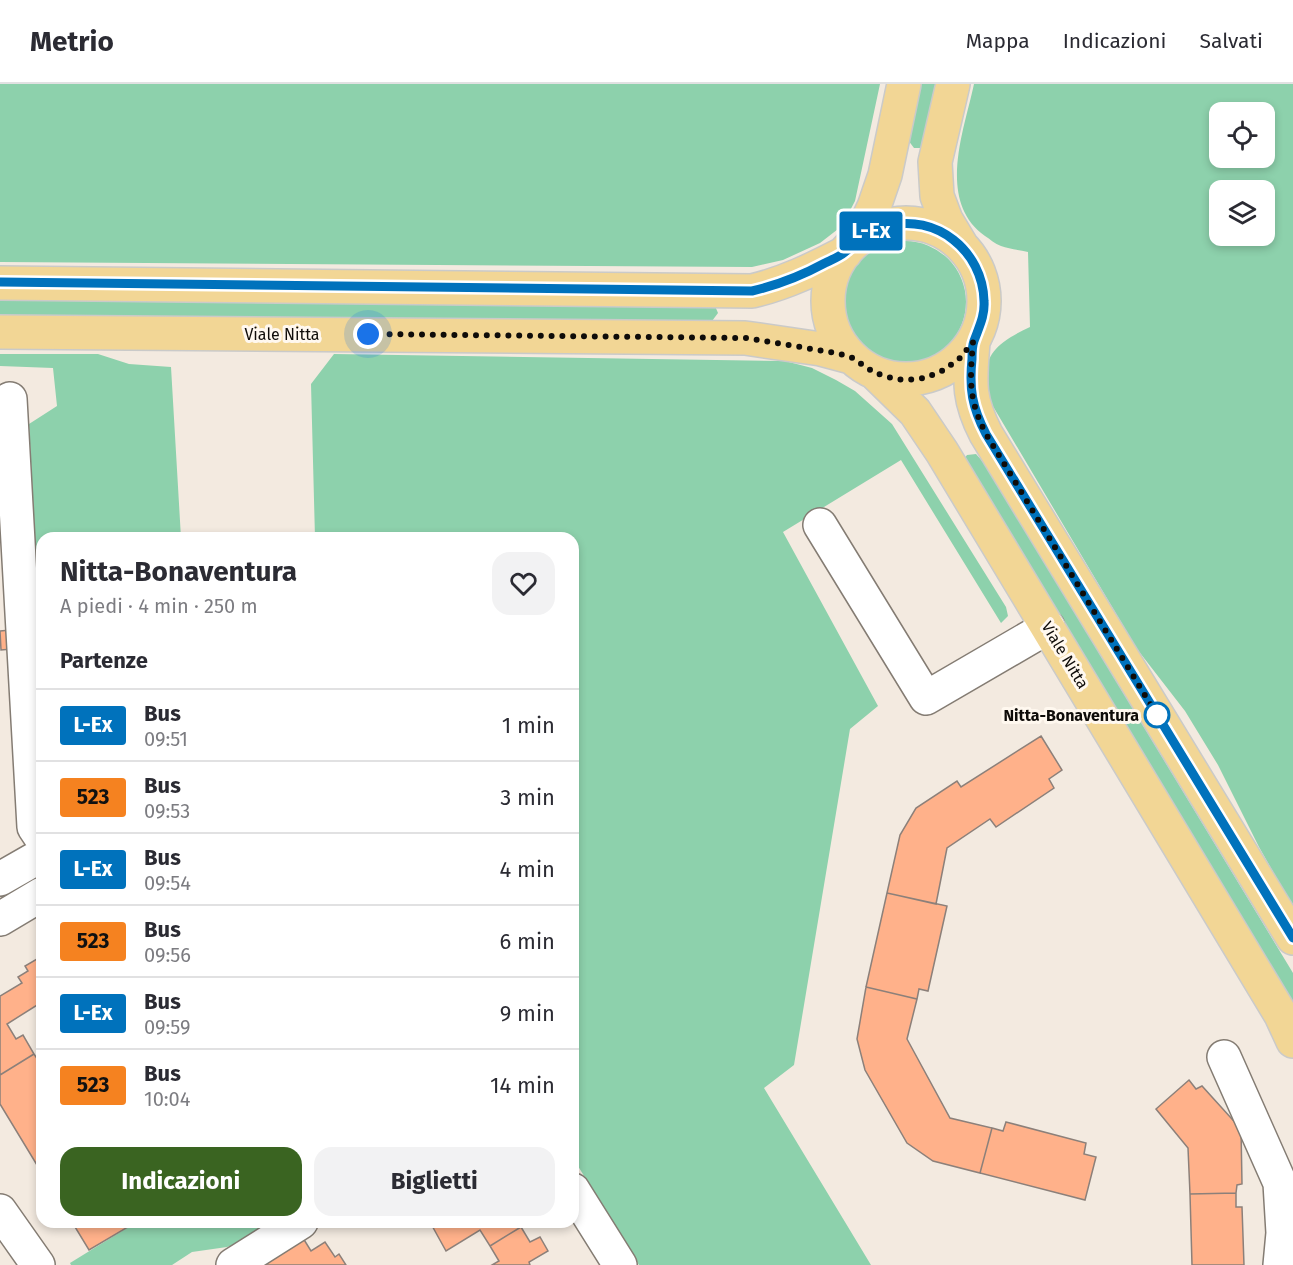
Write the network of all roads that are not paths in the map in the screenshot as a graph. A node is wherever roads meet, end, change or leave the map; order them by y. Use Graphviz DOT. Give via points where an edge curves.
graph roads {
  1 [pos="904,84"];
  2 [pos="953,84"];
  3 [pos="852,246"];
  4 [pos="962,246"];
  5 [pos="0,283"];
  6 [pos="0,332"];
  7 [pos="973,342"];
  8 [pos="863,365"];
  9 [pos="10,399"];
  10 [pos="820,525"];
  11 [pos="1048,627"];
  12 [pos="36,830"];
  13 [pos="36,858"];
  14 [pos="0,879"];
  15 [pos="36,898"];
  16 [pos="0,919"];
  17 [pos="1293,939"];
  18 [pos="1293,1041"];
  19 [pos="1224,1057"];
  20 [pos="579,1200"];
  21 [pos="0,1211"];
  22 [pos="292,1228"];
  23 [pos="38,1265"];
  24 [pos="233,1265"];
  25 [pos="620,1265"];
  26 [pos="1280,1265"];
  1 -- 3 [label="main road" via="885,175 874,207"];
  2 -- 4 [label="main road" via="935,162 938,196 946,220"];
  3 -- 4 [label="main road" via="867,233 886,226 916,224 936,229"];
  3 -- 5 [label="main road" via="795,278 752,291"];
  3 -- 8 [label="main road" via="831,280 829,311 838,340"];
  4 -- 7 [label="main road" via="974,263 984,292 984,313"];
  6 -- 8 [label="main road, Viale Nitta" via="746,338 821,349"];
  7 -- 8 [label="main road" via="953,364 925,378 895,379"];
  7 -- 17 [label="main road" via="971,397 986,434"];
  8 -- 11 [label="main road, Viale Nitta" via="915,412"];
  9 -- 12 [label="lane"];
  10 -- 11 [label="lane" via="926,698"];
  11 -- 18 [label="main road, Viale Nitta"];
  13 -- 14 [label="lane"];
  15 -- 16 [label="lane"];
  19 -- 26 [label="lane" via="1280,1183"];
  20 -- 25 [label="lane"];
  21 -- 23 [label="lane"];
  22 -- 24 [label="lane"];
}
